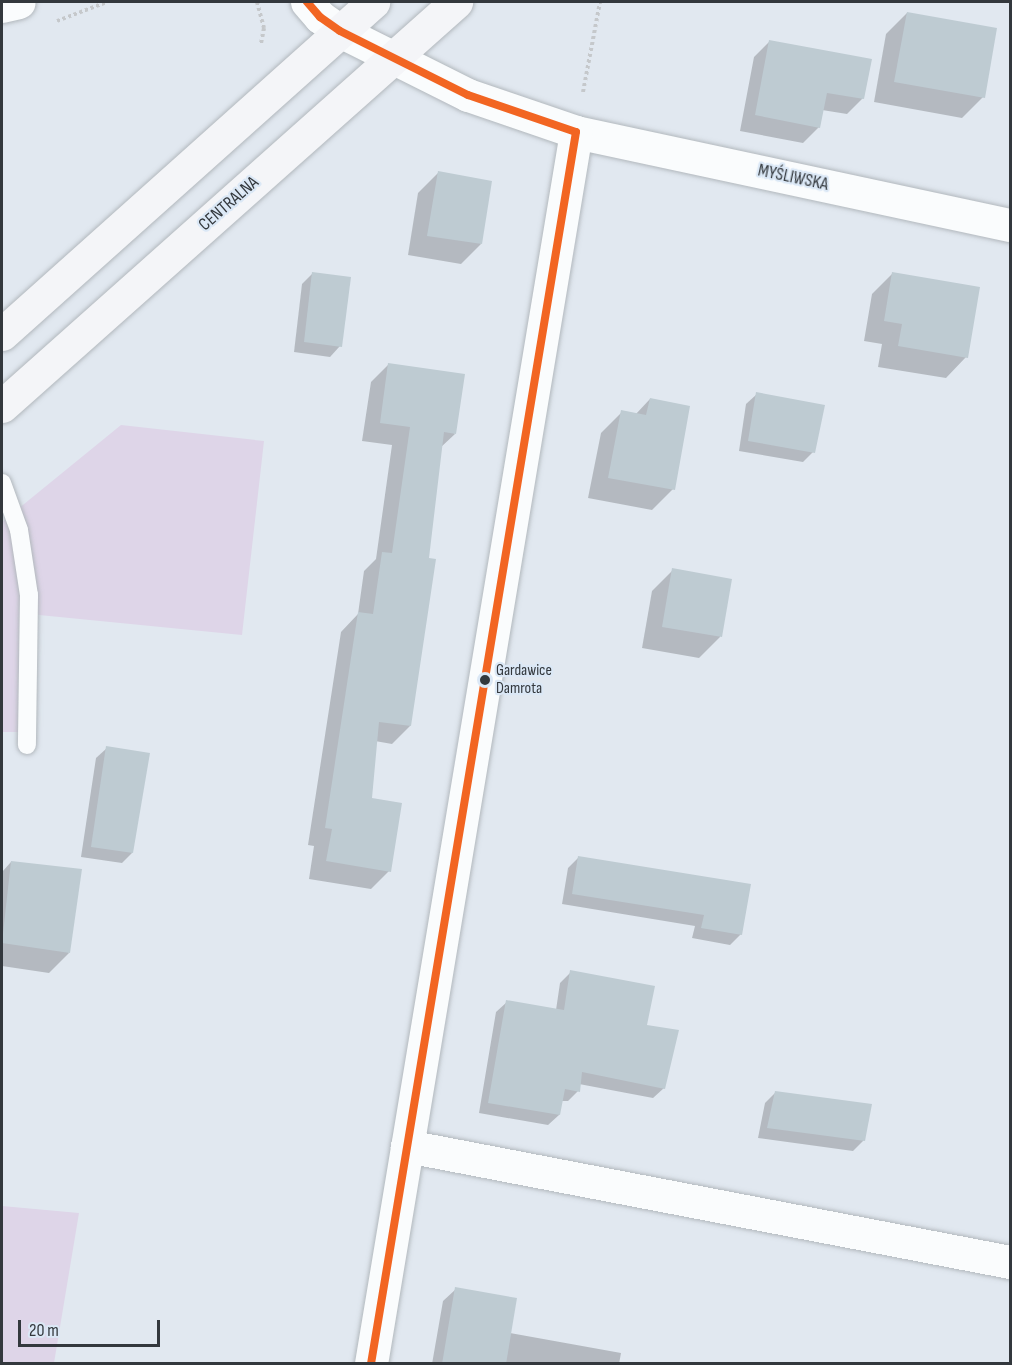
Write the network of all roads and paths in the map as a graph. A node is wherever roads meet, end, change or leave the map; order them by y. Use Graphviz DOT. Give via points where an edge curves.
graph roads {
  1 [pos="19,2"];
  2 [pos="307,2"];
  3 [pos="373,2"];
  4 [pos="456,2"];
  5 [pos="600,2"];
  6 [pos="2,6"];
  7 [pos="340,31"];
  8 [pos="395,56"];
  9 [pos="576,132"];
  10 [pos="1011,225"];
  11 [pos="2,334"];
  12 [pos="2,406"];
  13 [pos="2,483"];
  14 [pos="27,745"];
  15 [pos="407,1146"];
  16 [pos="1011,1262"];
  17 [pos="371,1364"];
  1 -- 6 [label="street"];
  2 -- 7 [label="street, MYŚLIWSKA"];
  3 -- 7 [label="main road"];
  4 -- 8 [label="main road, CENTRALNA"];
  5 -- 9 [label="path"];
  7 -- 8 [label="street, MYŚLIWSKA"];
  7 -- 11 [label="main road"];
  8 -- 9 [label="street, MYŚLIWSKA" via="468,95"];
  8 -- 12 [label="main road, CENTRALNA"];
  9 -- 10 [label="street, MYŚLIWSKA"];
  9 -- 15 [label="street"];
  13 -- 14 [label="lane" via="19,530 29,595"];
  15 -- 16 [label="street"];
  15 -- 17 [label="street"];
}
